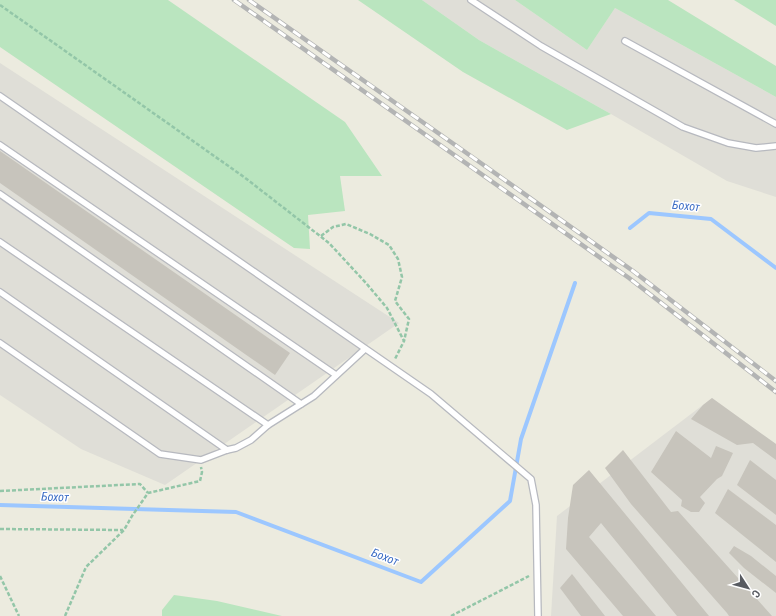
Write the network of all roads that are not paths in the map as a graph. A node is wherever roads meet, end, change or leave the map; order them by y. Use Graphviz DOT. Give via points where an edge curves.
graph roads {
  1 [pos="471,0"];
  2 [pos="625,41"];
  3 [pos="0,96"];
  4 [pos="776,124"];
  5 [pos="0,144"];
  6 [pos="776,146"];
  7 [pos="0,194"];
  8 [pos="0,242"];
  9 [pos="0,292"];
  10 [pos="0,343"];
  11 [pos="365,349"];
  12 [pos="336,375"];
  13 [pos="301,404"];
  14 [pos="268,425"];
  15 [pos="227,450"];
  16 [pos="538,616"];
  1 -- 6 [label="lane" via="541,46 682,127 728,143 756,148"];
  2 -- 4 [label="lane"];
  3 -- 11 [label="lane"];
  5 -- 12 [label="lane"];
  7 -- 13 [label="lane"];
  8 -- 14 [label="lane"];
  9 -- 15 [label="lane"];
  10 -- 15 [label="lane" via="160,454 201,460"];
  11 -- 12 [label="lane"];
  11 -- 16 [label="lane" via="431,394 531,479 536,505"];
  12 -- 13 [label="lane" via="314,396"];
  13 -- 14 [label="lane"];
  14 -- 15 [label="lane" via="251,440"];
}
